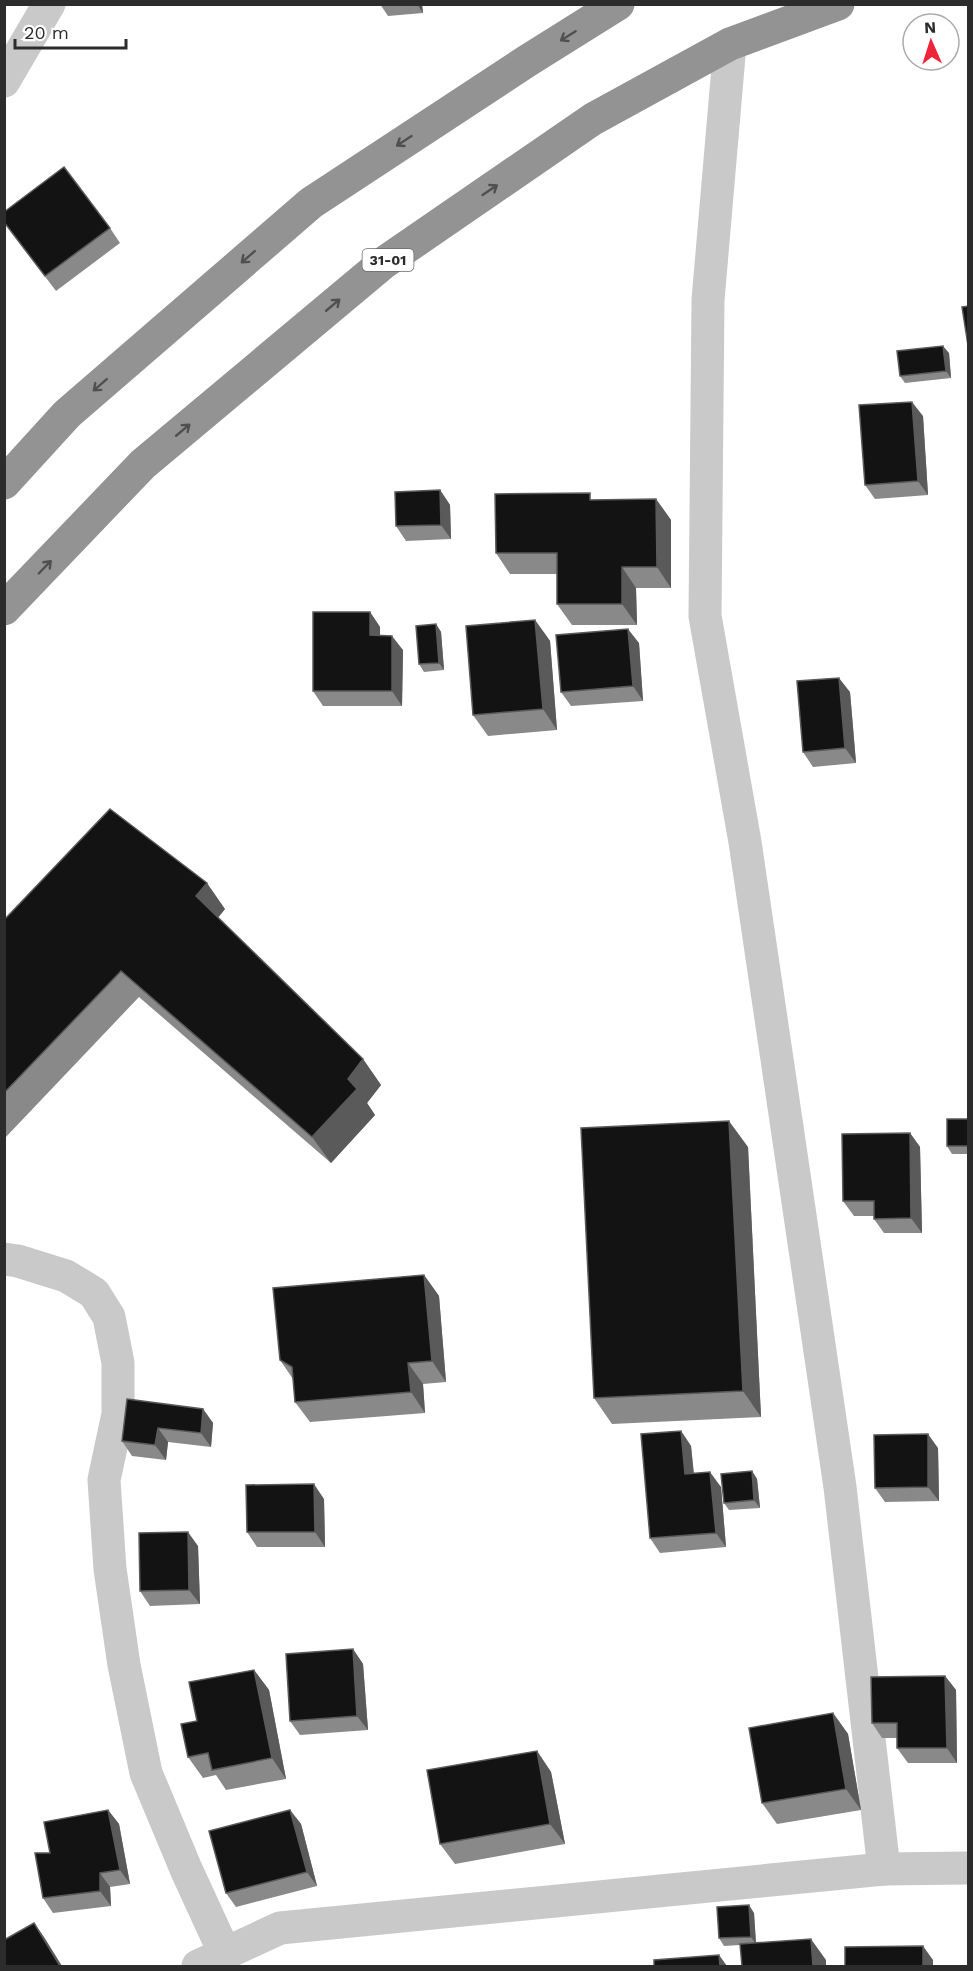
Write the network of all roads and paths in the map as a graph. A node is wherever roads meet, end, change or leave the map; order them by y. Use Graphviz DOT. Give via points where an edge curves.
graph roads {
  1 [pos="49,4"];
  2 [pos="618,4"];
  3 [pos="838,4"];
  4 [pos="730,44"];
  5 [pos="4,81"];
  6 [pos="4,483"];
  7 [pos="4,609"];
  8 [pos="4,1259"];
  9 [pos="969,1868"];
  10 [pos="884,1869"];
  11 [pos="212,1960"];
  1 -- 5 [label="street"];
  2 -- 6 [label="highway, one-way" via="310,203 67,414"];
  3 -- 4 [label="highway, 31-01"];
  7 -- 4 [label="highway, 31-01, one-way" via="143,464 382,264 593,120"];
  4 -- 10 [label="street" via="708,300 705,616 745,842 838,1476"];
  8 -- 11 [label="street" via="66,1276 94,1293 109,1317 118,1363 118,1414 104,1480 110,1569 124,1665 146,1773 186,1869"];
  9 -- 10 [label="street"];
  10 -- 11 [label="street" via="280,1928"];
}
